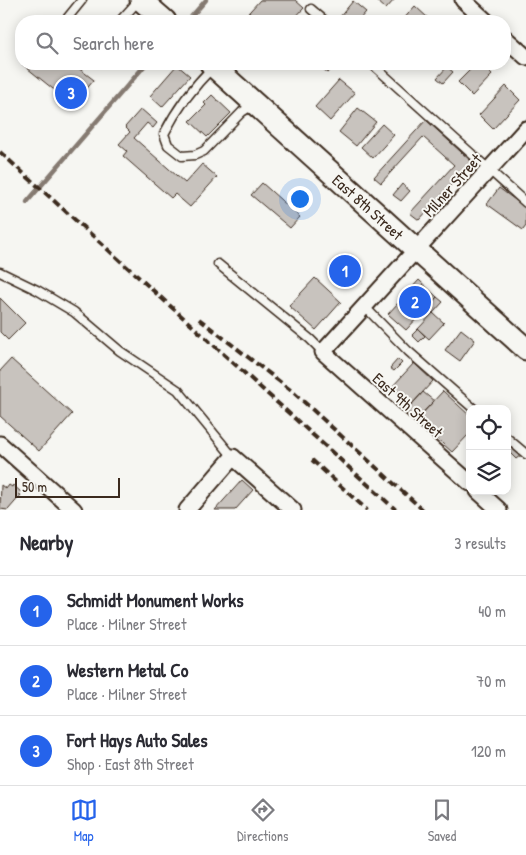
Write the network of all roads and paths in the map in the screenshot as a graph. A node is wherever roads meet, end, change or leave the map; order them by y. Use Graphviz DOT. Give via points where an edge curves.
graph roads {
  1 [pos="82,0"];
  2 [pos="463,0"];
  3 [pos="146,2"];
  4 [pos="311,9"];
  5 [pos="70,15"];
  6 [pos="128,15"];
  7 [pos="159,15"];
  8 [pos="318,15"];
  9 [pos="479,15"];
  10 [pos="511,43"];
  11 [pos="526,57"];
  12 [pos="208,70"];
  13 [pos="217,70"];
  14 [pos="379,70"];
  15 [pos="254,104"];
  16 [pos="526,129"];
  17 [pos="488,170"];
  18 [pos="526,203"];
  19 [pos="417,250"];
  20 [pos="218,264"];
  21 [pos="0,272"];
  22 [pos="365,307"];
  23 [pos="526,349"];
  24 [pos="323,352"];
  25 [pos="469,405"];
  26 [pos="511,441"];
  27 [pos="0,444"];
  28 [pos="526,454"];
  29 [pos="234,457"];
  30 [pos="466,480"];
  31 [pos="483,495"];
  32 [pos="74,510"];
  33 [pos="187,510"];
  34 [pos="293,510"];
  35 [pos="500,510"];
  1 -- 5 [label="lane"];
  2 -- 9 [label="street"];
  3 -- 6 [label="lane"];
  3 -- 7 [label="main road"];
  4 -- 8 [label="lane"];
  10 -- 11 [label="street"];
  12 -- 15 [label="lane" via="170,122 164,134 168,146 182,156 204,151"];
  13 -- 15 [label="main road, East 8th Street"];
  14 -- 17 [label="lane"];
  15 -- 19 [label="main road, East 8th Street"];
  16 -- 17 [label="street, Milner Street"];
  17 -- 18 [label="lane"];
  17 -- 19 [label="street, Milner Street"];
  19 -- 22 [label="street, Milner Street"];
  19 -- 23 [label="main road, East 8th Street"];
  20 -- 24 [label="lane"];
  21 -- 29 [label="lane" via="74,312 120,352 178,390"];
  22 -- 24 [label="street, Milner Street"];
  22 -- 25 [label="lane" via="408,351"];
  24 -- 30 [label="street, East 9th Street"];
  26 -- 28 [label="lane"];
  27 -- 32 [label="street"];
  29 -- 33 [label="street"];
  29 -- 34 [label="street"];
  31 -- 35 [label="street"];
}
